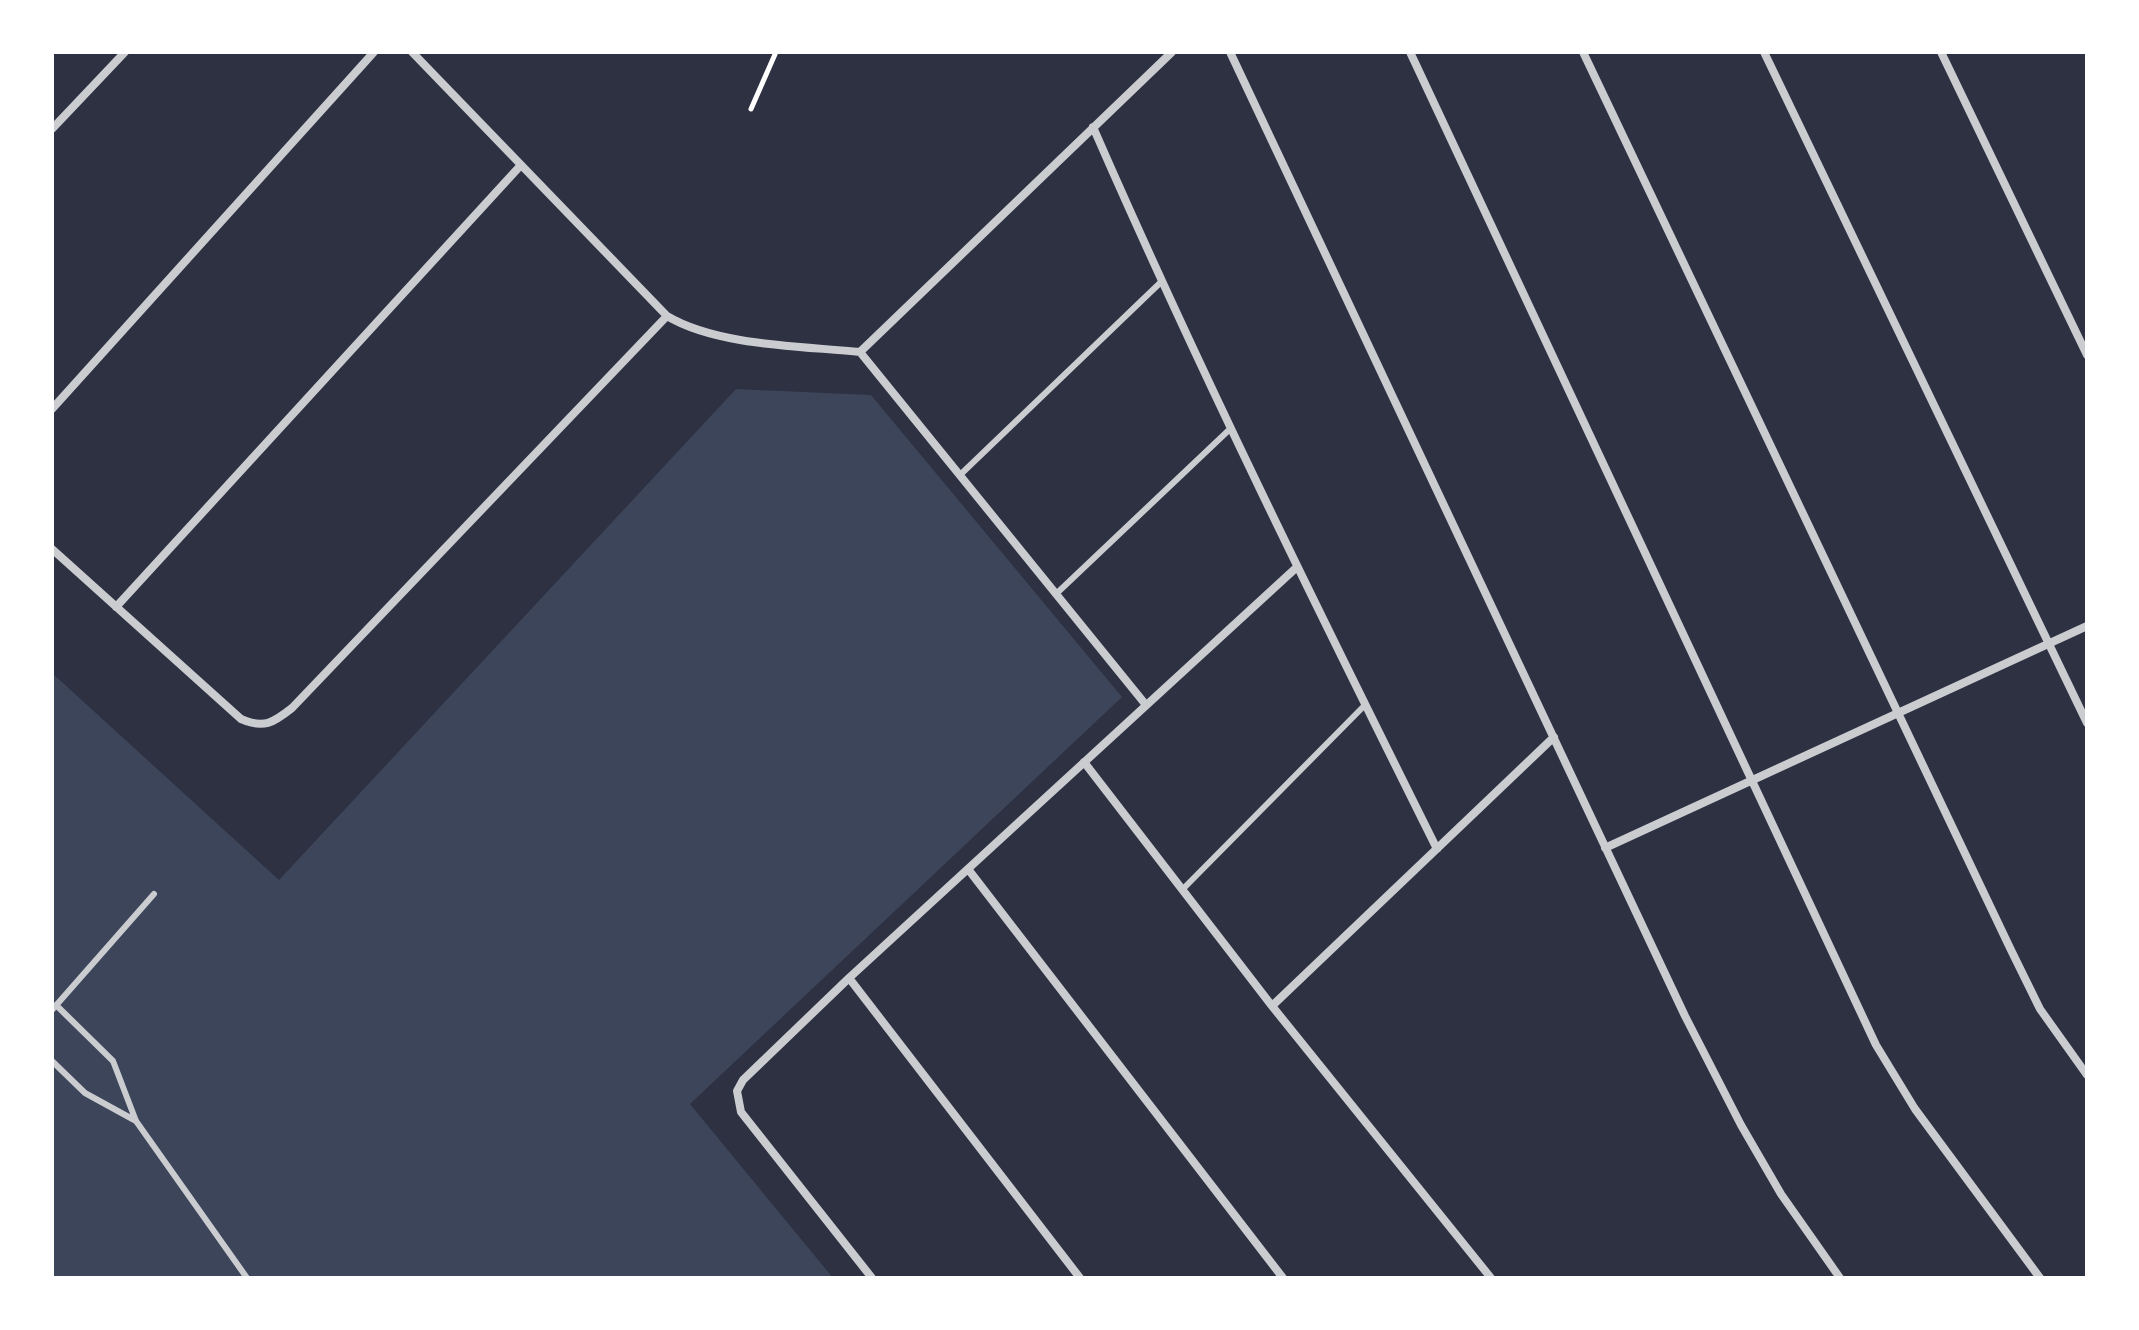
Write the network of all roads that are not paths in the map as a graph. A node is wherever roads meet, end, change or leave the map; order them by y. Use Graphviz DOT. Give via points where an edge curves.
graph roads {
  1 [pos="125,52"];
  2 [pos="374,52"];
  3 [pos="412,52"];
  4 [pos="1172,52"];
  5 [pos="1230,52"];
  6 [pos="1410,52"];
  7 [pos="1583,52"];
  8 [pos="1764,52"];
  9 [pos="1941,52"];
  10 [pos="1093,127"];
  11 [pos="52,129"];
  12 [pos="521,165"];
  13 [pos="1161,282"];
  14 [pos="667,316"];
  15 [pos="860,352"];
  16 [pos="2087,355"];
  17 [pos="52,409"];
  18 [pos="1230,429"];
  19 [pos="960,475"];
  20 [pos="52,549"];
  21 [pos="1297,567"];
  22 [pos="1056,594"];
  23 [pos="116,607"];
  24 [pos="2087,626"];
  25 [pos="2049,643"];
  26 [pos="1146,705"];
  27 [pos="1365,705"];
  28 [pos="1898,712"];
  29 [pos="2087,723"];
  30 [pos="1554,737"];
  31 [pos="1084,762"];
  32 [pos="1752,780"];
  33 [pos="1605,848"];
  34 [pos="1437,849"];
  35 [pos="968,869"];
  36 [pos="1181,891"];
  37 [pos="154,894"];
  38 [pos="849,978"];
  39 [pos="1272,1006"];
  40 [pos="54,1008"];
  41 [pos="52,1061"];
  42 [pos="2087,1075"];
  43 [pos="136,1121"];
  44 [pos="247,1278"];
  45 [pos="872,1278"];
  46 [pos="1080,1278"];
  47 [pos="1283,1278"];
  48 [pos="1491,1278"];
  49 [pos="1840,1278"];
  50 [pos="2040,1278"];
  1 -- 11 [label="street"];
  2 -- 17 [label="street"];
  3 -- 12 [label="street"];
  4 -- 10 [label="street"];
  5 -- 30 [label="street"];
  6 -- 32 [label="street"];
  7 -- 28 [label="street"];
  8 -- 25 [label="street"];
  9 -- 16 [label="street"];
  10 -- 13 [label="street"];
  10 -- 15 [label="street"];
  12 -- 14 [label="street"];
  12 -- 23 [label="street"];
  13 -- 18 [label="street"];
  13 -- 19 [label="lane"];
  14 -- 15 [label="street" via="713,336"];
  14 -- 23 [label="street" via="292,708 266,724 241,719"];
  15 -- 19 [label="street"];
  18 -- 21 [label="street"];
  18 -- 22 [label="lane"];
  19 -- 22 [label="street"];
  20 -- 23 [label="street"];
  21 -- 26 [label="street"];
  21 -- 27 [label="street"];
  22 -- 26 [label="street"];
  24 -- 25 [label="street"];
  25 -- 28 [label="street"];
  25 -- 29 [label="street"];
  26 -- 31 [label="street"];
  27 -- 34 [label="street"];
  27 -- 36 [label="lane"];
  28 -- 32 [label="street"];
  28 -- 42 [label="street" via="2040,1009"];
  30 -- 33 [label="street"];
  30 -- 34 [label="street"];
  31 -- 35 [label="street"];
  31 -- 36 [label="street"];
  32 -- 33 [label="street"];
  32 -- 50 [label="street" via="1876,1045 1915,1109"];
  33 -- 49 [label="street" via="1741,1125"];
  34 -- 39 [label="street"];
  35 -- 38 [label="street"];
  35 -- 47 [label="street"];
  36 -- 39 [label="street"];
  37 -- 40 [label="lane"];
  38 -- 45 [label="street" via="743,1080 737,1100 747,1121"];
  38 -- 46 [label="street"];
  39 -- 48 [label="street"];
  40 -- 43 [label="lane" via="113,1061"];
  41 -- 43 [label="lane" via="85,1093"];
  43 -- 44 [label="lane"];
}
